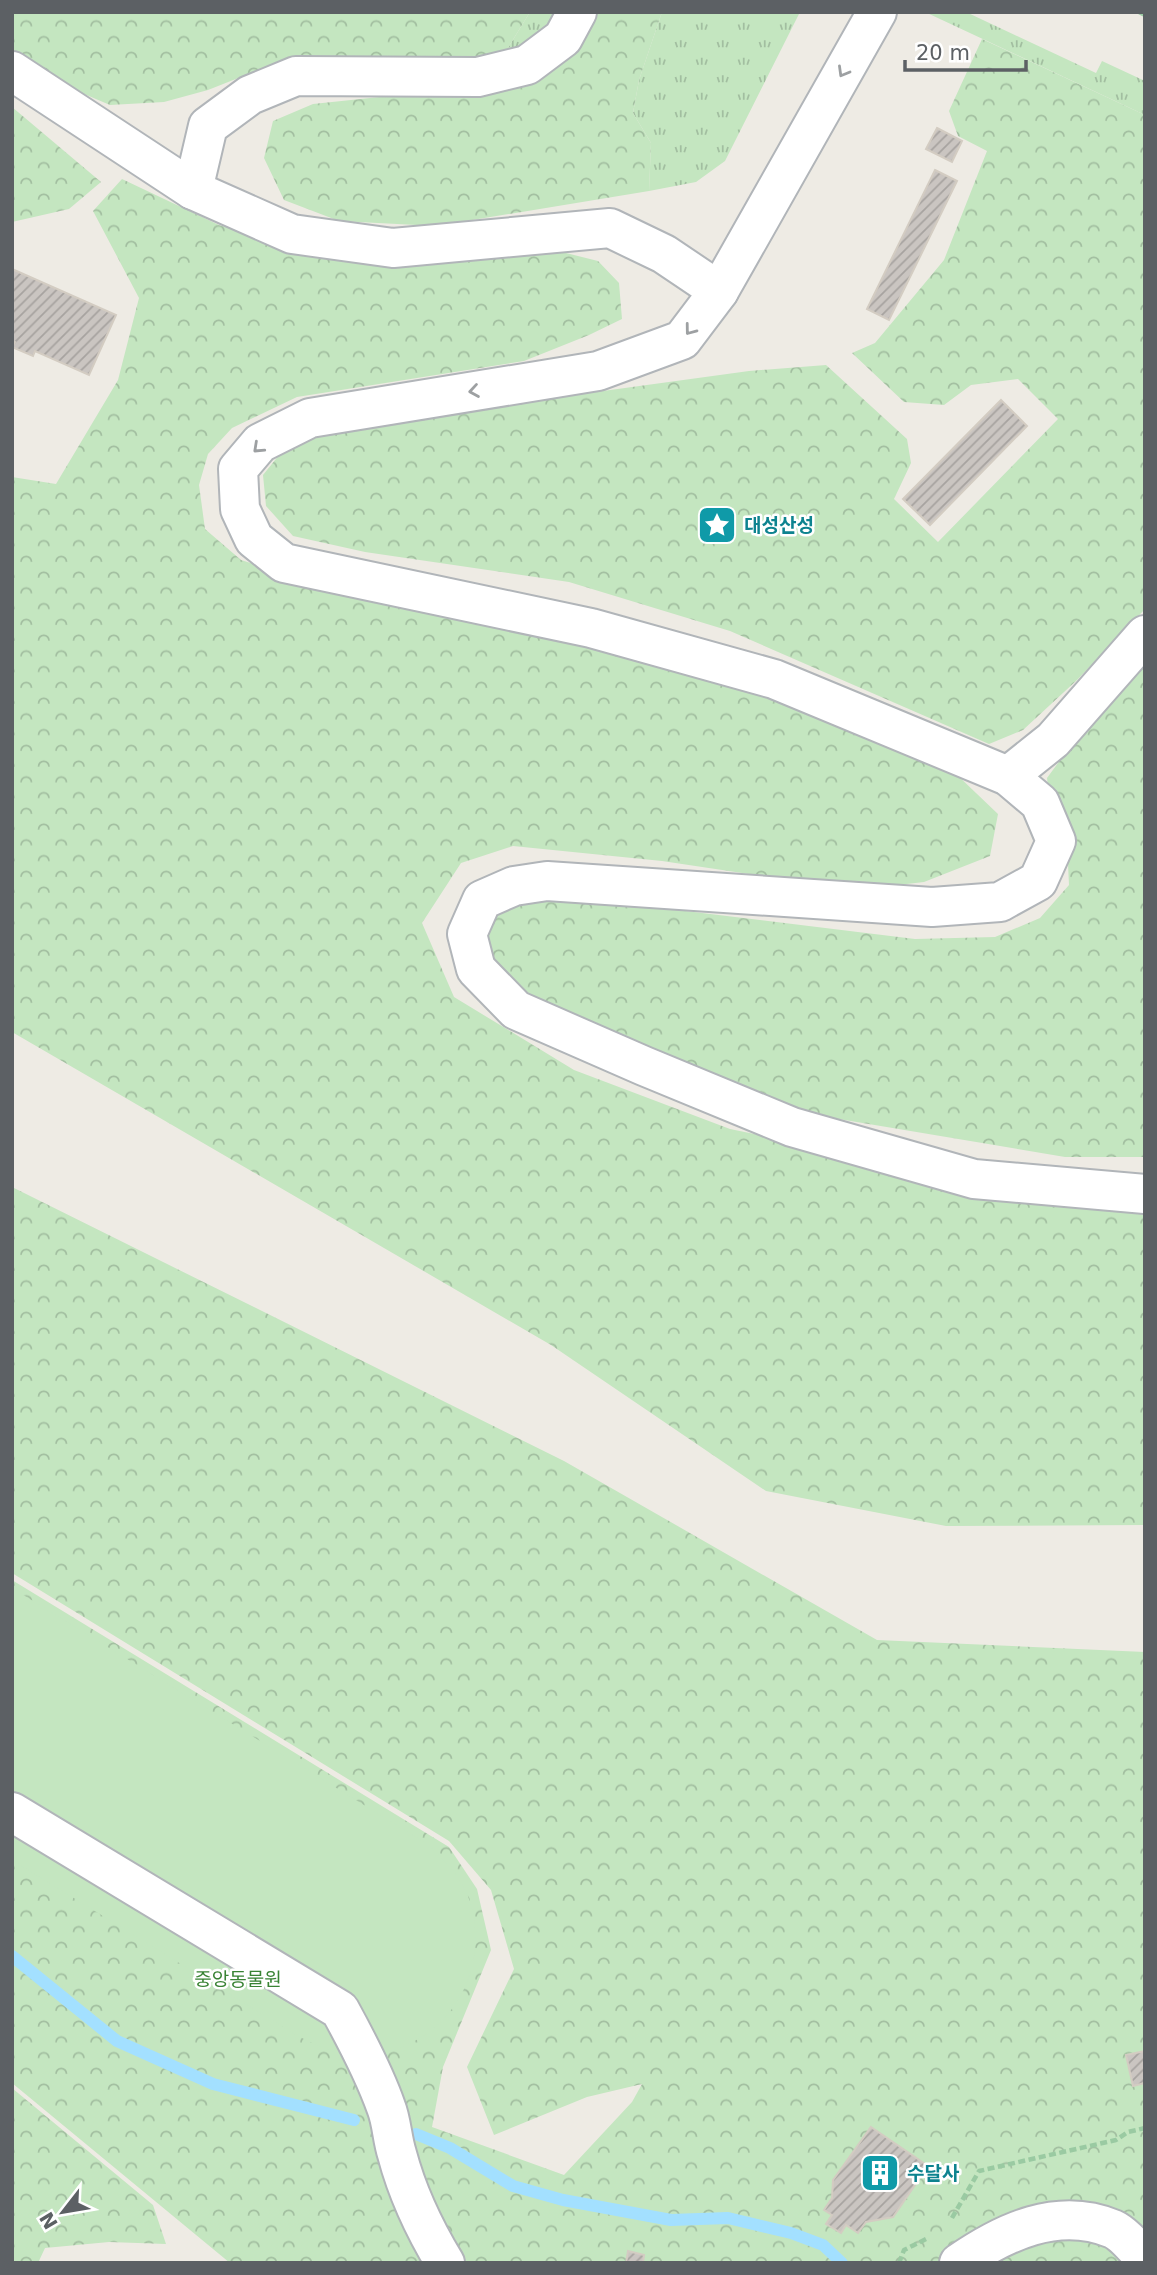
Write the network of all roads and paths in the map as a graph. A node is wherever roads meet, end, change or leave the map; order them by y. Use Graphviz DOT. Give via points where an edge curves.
graph roads {
  1 [pos="577,12"];
  2 [pos="877,12"];
  3 [pos="1139,12"];
  4 [pos="1145,15"];
  5 [pos="12,71"];
  6 [pos="193,190"];
  7 [pos="719,291"];
  8 [pos="1145,635"];
  9 [pos="1008,776"];
  10 [pos="1145,1195"];
  11 [pos="12,1812"];
  12 [pos="1145,2128"];
  13 [pos="944,2225"];
  14 [pos="934,2233"];
  15 [pos="1145,2259"];
  16 [pos="445,2263"];
  17 [pos="898,2263"];
  18 [pos="959,2263"];
  1 -- 6 [label="lane" via="563,38 527,65 478,77 296,76 250,95 208,126"];
  2 -- 7 [label="lane, one-way"];
  3 -- 4 [label="path"];
  5 -- 6 [label="lane"];
  6 -- 7 [label="lane" via="292,234 393,248 610,228 664,254"];
  7 -- 9 [label="lane, one-way" via="682,340 598,371 310,418 260,443 238,469 240,509 254,539 284,563 591,628 774,679"];
  8 -- 9 [label="lane" via="1053,740"];
  9 -- 10 [label="lane" via="1040,803 1056,841 1038,881 1000,902 932,907 547,881 514,886 482,900 467,934 476,969 516,1010 792,1126 974,1179"];
  11 -- 16 [label="lane" via="340,2010 369,2063 411,2192"];
  12 -- 13 [label="path" via="1116,2140 979,2171 954,2217"];
  14 -- 17 [label="path" via="904,2250"];
  15 -- 18 [label="lane" via="1114,2229 1073,2219 1024,2226"];
}
